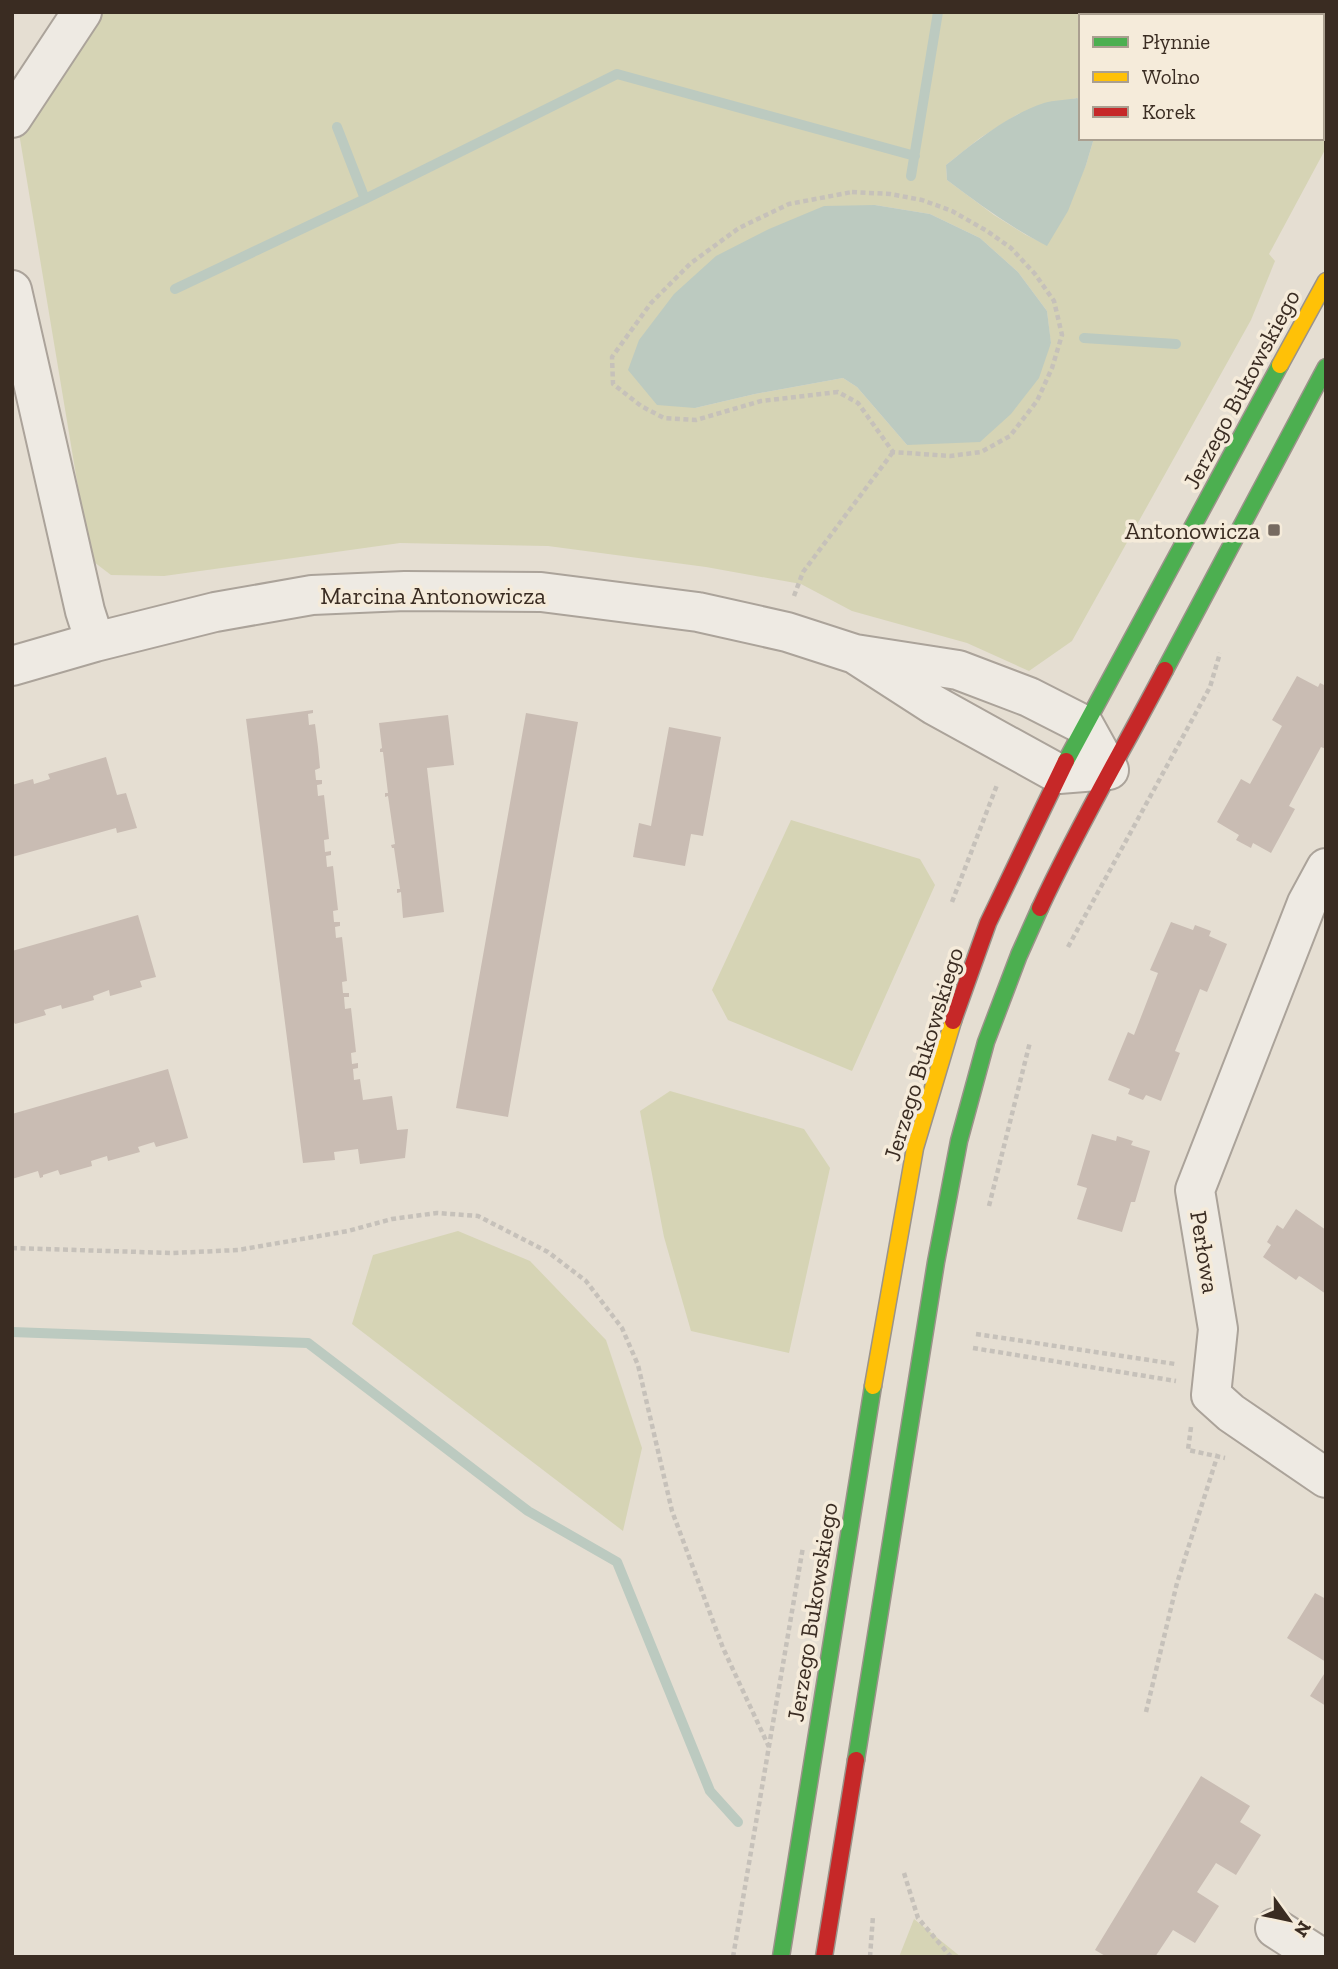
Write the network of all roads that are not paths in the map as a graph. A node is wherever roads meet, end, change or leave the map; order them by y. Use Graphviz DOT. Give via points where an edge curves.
graph roads {
  1 [pos="82,12"];
  2 [pos="12,118"];
  3 [pos="1326,281"];
  4 [pos="12,290"];
  5 [pos="1326,367"];
  6 [pos="95,642"];
  7 [pos="855,654"];
  8 [pos="12,666"];
  9 [pos="1084,725"];
  10 [pos="1109,770"];
  11 [pos="1059,774"];
  12 [pos="1326,868"];
  13 [pos="1316,909"];
  14 [pos="1326,1478"];
  15 [pos="1275,1928"];
  16 [pos="781,1957"];
  17 [pos="824,1957"];
  18 [pos="1321,1957"];
  1 -- 2 [label="street"];
  3 -- 9 [label="street, Jerzego Bukowskiego"];
  4 -- 6 [label="street"];
  5 -- 10 [label="street"];
  6 -- 7 [label="street, Marcina Antonowicza" via="215,612 313,595 541,592 698,612 787,632"];
  6 -- 8 [label="street, Marcina Antonowicza"];
  7 -- 9 [label="street, Marcina Antonowicza" via="958,670 1029,697"];
  7 -- 11 [label="street, Marcina Antonowicza" via="934,705"];
  9 -- 10 [label="street"];
  9 -- 11 [label="street, Jerzego Bukowskiego"];
  10 -- 11 [label="street"];
  10 -- 17 [label="street" via="1019,955 986,1042 959,1141"];
  11 -- 16 [label="street, Jerzego Bukowskiego" via="988,923 915,1148 860,1456"];
  12 -- 13 [label="street, Perłowa"];
  13 -- 14 [label="street, Perłowa" via="1195,1190 1218,1329 1199,1376 1231,1413"];
  15 -- 18 [label="street"];
}
